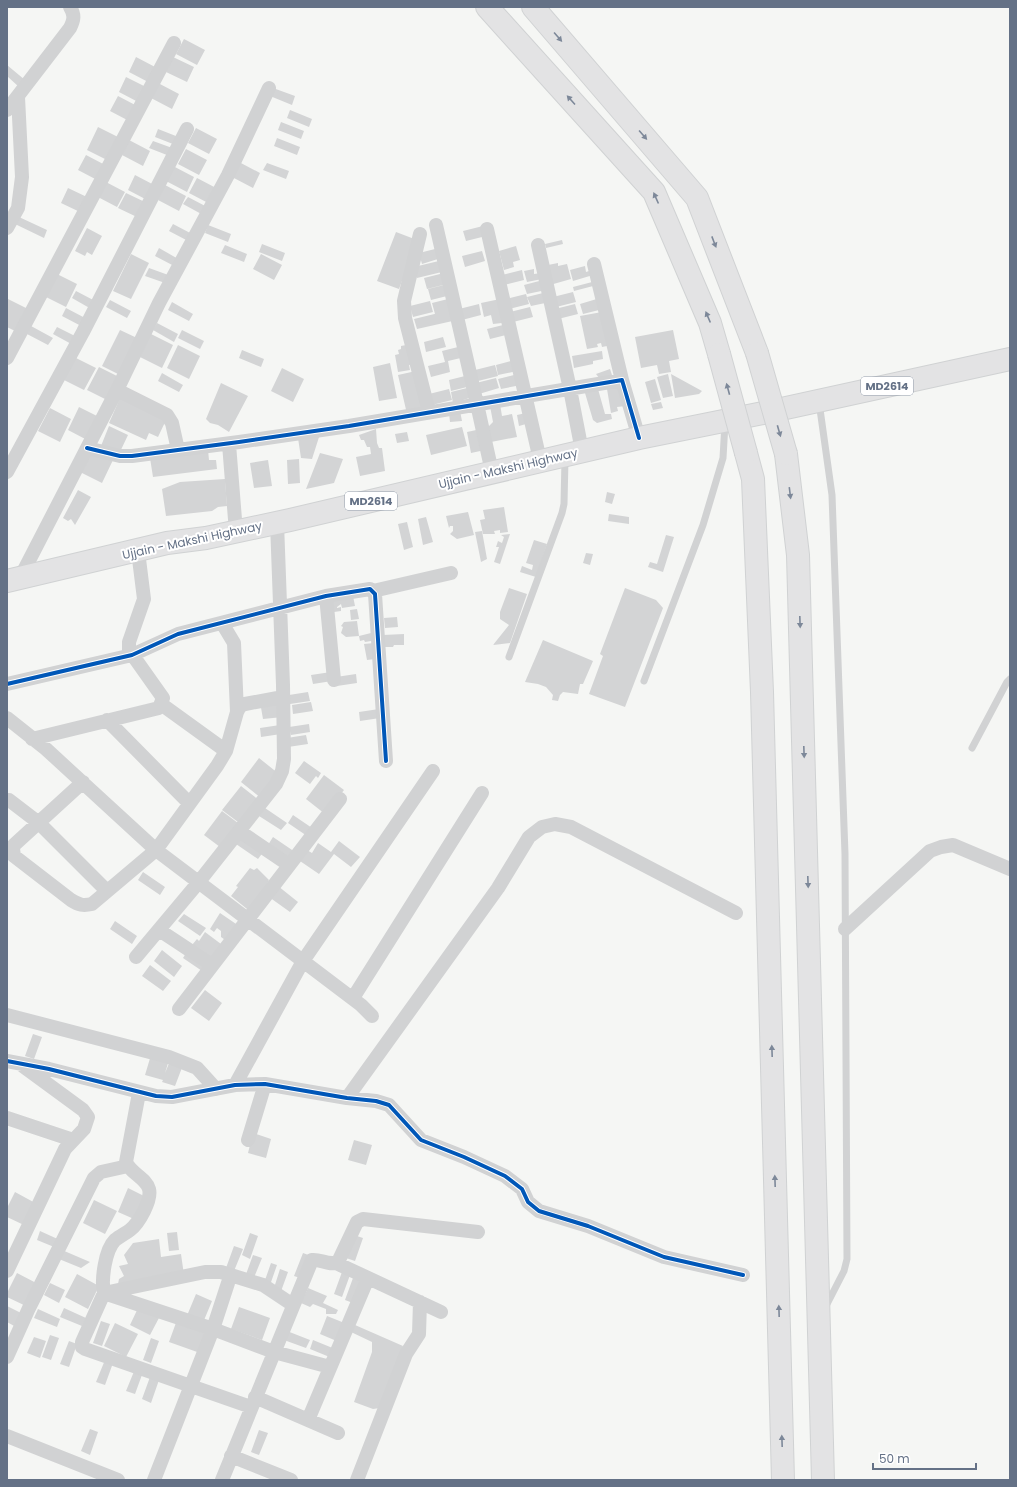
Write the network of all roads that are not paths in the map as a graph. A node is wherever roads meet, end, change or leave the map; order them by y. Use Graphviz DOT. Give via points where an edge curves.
graph roads {
  1 [pos="70,7"];
  2 [pos="487,7"];
  3 [pos="533,7"];
  4 [pos="174,43"];
  5 [pos="269,88"];
  6 [pos="18,96"];
  7 [pos="7,110"];
  8 [pos="187,129"];
  9 [pos="436,225"];
  10 [pos="7,228"];
  11 [pos="486,229"];
  12 [pos="420,234"];
  13 [pos="538,245"];
  14 [pos="594,264"];
  15 [pos="7,358"];
  16 [pos="1010,358"];
  17 [pos="622,380"];
  18 [pos="570,389"];
  19 [pos="117,390"];
  20 [pos="524,395"];
  21 [pos="819,401"];
  22 [pos="477,404"];
  23 [pos="429,412"];
  24 [pos="725,420"];
  25 [pos="639,438"];
  26 [pos="229,444"];
  27 [pos="87,448"];
  28 [pos="178,450"];
  29 [pos="574,452"];
  30 [pos="540,460"];
  31 [pos="7,472"];
  32 [pos="492,472"];
  33 [pos="277,523"];
  34 [pos="236,532"];
  35 [pos="138,551"];
  36 [pos="451,573"];
  37 [pos="13,580"];
  38 [pos="373,591"];
  39 [pos="326,596"];
  40 [pos="280,609"];
  41 [pos="222,623"];
  42 [pos="132,655"];
  43 [pos="509,657"];
  44 [pos="1010,679"];
  45 [pos="334,680"];
  46 [pos="644,681"];
  47 [pos="7,684"];
  48 [pos="284,697"];
  49 [pos="161,704"];
  50 [pos="237,712"];
  51 [pos="7,718"];
  52 [pos="107,720"];
  53 [pos="32,739"];
  54 [pos="972,748"];
  55 [pos="226,751"];
  56 [pos="386,762"];
  57 [pos="433,771"];
  58 [pos="83,782"];
  59 [pos="482,794"];
  60 [pos="340,799"];
  61 [pos="9,800"];
  62 [pos="189,803"];
  63 [pos="39,822"];
  64 [pos="239,831"];
  65 [pos="156,850"];
  66 [pos="289,865"];
  67 [pos="1010,869"];
  68 [pos="198,883"];
  69 [pos="107,891"];
  70 [pos="736,913"];
  71 [pos="248,920"];
  72 [pos="845,929"];
  73 [pos="159,930"];
  74 [pos="136,957"];
  75 [pos="303,961"];
  76 [pos="212,965"];
  77 [pos="352,998"];
  78 [pos="179,1009"];
  79 [pos="7,1015"];
  80 [pos="372,1016"];
  81 [pos="14,1062"];
  82 [pos="265,1084"];
  83 [pos="235,1085"];
  84 [pos="216,1089"];
  85 [pos="138,1093"];
  86 [pos="347,1098"];
  87 [pos="7,1118"];
  88 [pos="73,1140"];
  89 [pos="248,1140"];
  90 [pos="128,1166"];
  91 [pos="478,1232"];
  92 [pos="336,1264"];
  93 [pos="7,1271"];
  94 [pos="743,1275"];
  95 [pos="368,1278"];
  96 [pos="228,1283"];
  97 [pos="104,1293"];
  98 [pos="420,1302"];
  99 [pos="293,1305"];
  100 [pos="441,1312"];
  101 [pos="819,1318"];
  102 [pos="213,1329"];
  103 [pos="274,1352"];
  104 [pos="7,1357"];
  105 [pos="330,1367"];
  106 [pos="191,1385"];
  107 [pos="253,1402"];
  108 [pos="308,1420"];
  109 [pos="338,1433"];
  110 [pos="7,1436"];
  111 [pos="231,1456"];
  112 [pos="118,1480"];
  113 [pos="154,1480"];
  114 [pos="222,1480"];
  115 [pos="291,1480"];
  116 [pos="357,1480"];
  117 [pos="783,1480"];
  118 [pos="823,1480"];
  1 -- 6 [label="street" via="74,18 70,28"];
  117 -- 2 [label="main road, one-way, bridge" via="762,692 753,479 710,323 654,192"];
  3 -- 101 [label="main road, one-way, bridge" via="697,198 757,353 786,454 798,555"];
  4 -- 15 [label="street"];
  5 -- 19 [label="street" via="228,175 159,303"];
  6 -- 7 [label="street"];
  6 -- 10 [label="street" via="22,177 18,208"];
  8 -- 31 [label="street" via="83,332"];
  9 -- 22 [label="street"];
  11 -- 20 [label="street"];
  12 -- 23 [label="street" via="404,301"];
  13 -- 18 [label="street"];
  14 -- 17 [label="street"];
  16 -- 21 [label="main road, Ujjain - Makshi Highway / MD2614"];
  17 -- 18 [label="street"];
  17 -- 25 [label="street"];
  18 -- 20 [label="street"];
  18 -- 29 [label="street"];
  19 -- 27 [label="street"];
  19 -- 28 [label="street" via="167,415 172,423"];
  20 -- 22 [label="street"];
  20 -- 30 [label="street"];
  21 -- 24 [label="main road, Ujjain - Makshi Highway / MD2614"];
  21 -- 72 [label="lane" via="832,495 846,854"];
  22 -- 23 [label="street"];
  22 -- 32 [label="street"];
  23 -- 26 [label="street"];
  24 -- 25 [label="main road, Ujjain - Makshi Highway / MD2614"];
  24 -- 46 [label="lane" via="722,458 703,526"];
  25 -- 29 [label="main road, Ujjain - Makshi Highway / MD2614"];
  26 -- 28 [label="street"];
  26 -- 34 [label="street"];
  27 -- 28 [label="street" via="120,456"];
  27 -- 37 [label="street"];
  29 -- 30 [label="main road, Ujjain - Makshi Highway / MD2614"];
  29 -- 43 [label="lane" via="565,477 562,513"];
  30 -- 32 [label="main road, Ujjain - Makshi Highway / MD2614"];
  32 -- 33 [label="main road, Ujjain - Makshi Highway / MD2614"];
  33 -- 34 [label="main road, Ujjain - Makshi Highway / MD2614"];
  33 -- 40 [label="street"];
  34 -- 35 [label="main road, Ujjain - Makshi Highway / MD2614" via="167,543"];
  35 -- 37 [label="main road, Ujjain - Makshi Highway / MD2614"];
  35 -- 42 [label="street" via="144,599 129,642 128,650"];
  36 -- 38 [label="street"];
  38 -- 39 [label="street" via="366,589"];
  38 -- 56 [label="street"];
  39 -- 40 [label="street"];
  39 -- 45 [label="street"];
  40 -- 41 [label="street"];
  40 -- 48 [label="street"];
  41 -- 42 [label="street" via="178,634"];
  41 -- 50 [label="street" via="234,643"];
  42 -- 47 [label="street"];
  42 -- 49 [label="street" via="163,698"];
  44 -- 54 [label="lane"];
  48 -- 50 [label="street" via="245,704 240,706"];
  48 -- 64 [label="street" via="282,771 276,784"];
  49 -- 52 [label="street" via="159,708"];
  49 -- 55 [label="street"];
  50 -- 55 [label="street"];
  51 -- 53 [label="street"];
  52 -- 53 [label="street"];
  52 -- 62 [label="street"];
  53 -- 58 [label="street" via="46,748"];
  55 -- 62 [label="street"];
  57 -- 75 [label="street"];
  58 -- 63 [label="street"];
  58 -- 65 [label="street"];
  59 -- 77 [label="street"];
  60 -- 66 [label="street"];
  61 -- 63 [label="street"];
  62 -- 65 [label="street"];
  63 -- 69 [label="street"];
  63 -- 69 [label="street" via="14,845 14,856 80,906 92,904"];
  64 -- 66 [label="street"];
  64 -- 68 [label="street"];
  65 -- 68 [label="street"];
  65 -- 69 [label="street"];
  66 -- 71 [label="street"];
  67 -- 72 [label="street" via="953,845 941,846 930,851"];
  68 -- 71 [label="street"];
  68 -- 73 [label="street"];
  70 -- 86 [label="street" via="571,827 555,824 542,827 529,837 498,888"];
  71 -- 75 [label="street"];
  71 -- 76 [label="street"];
  72 -- 101 [label="lane" via="847,1259 844,1271"];
  73 -- 74 [label="street"];
  73 -- 76 [label="street"];
  75 -- 77 [label="street"];
  75 -- 83 [label="street"];
  76 -- 78 [label="street"];
  77 -- 80 [label="street"];
  79 -- 84 [label="street" via="169,1057 191,1066"];
  81 -- 85 [label="street"];
  81 -- 88 [label="street" via="83,1110 88,1117 84,1129"];
  82 -- 83 [label="street"];
  82 -- 86 [label="street"];
  82 -- 89 [label="street"];
  83 -- 84 [label="street"];
  84 -- 85 [label="street" via="172,1097"];
  85 -- 90 [label="street" via="126,1156"];
  86 -- 94 [label="street" via="376,1100 388,1105 422,1140 505,1176 522,1189 528,1202 539,1211 588,1226 664,1257"];
  87 -- 88 [label="street"];
  88 -- 93 [label="street" via="65,1149"];
  90 -- 97 [label="street" via="147,1184 150,1190 149,1198 140,1219 132,1229 115,1240 110,1249 102,1276"];
  90 -- 104 [label="street" via="101,1172 94,1178"];
  91 -- 92 [label="street" via="363,1219 357,1222"];
  92 -- 95 [label="street"];
  92 -- 99 [label="street" via="312,1260"];
  95 -- 98 [label="street"];
  95 -- 105 [label="street"];
  96 -- 102 [label="street"];
  97 -- 99 [label="street" via="205,1272 221,1272 263,1285"];
  97 -- 102 [label="street"];
  97 -- 106 [label="street" via="82,1347"];
  98 -- 100 [label="street"];
  98 -- 116 [label="street" via="419,1334 406,1354"];
  99 -- 103 [label="street"];
  101 -- 118 [label="main road"];
  102 -- 103 [label="street"];
  102 -- 106 [label="street"];
  103 -- 105 [label="street"];
  103 -- 107 [label="street"];
  105 -- 108 [label="street"];
  106 -- 107 [label="street"];
  106 -- 113 [label="street"];
  107 -- 108 [label="street"];
  107 -- 111 [label="street"];
  108 -- 109 [label="street"];
  110 -- 112 [label="street"];
  111 -- 114 [label="street"];
  111 -- 115 [label="street"];
}
